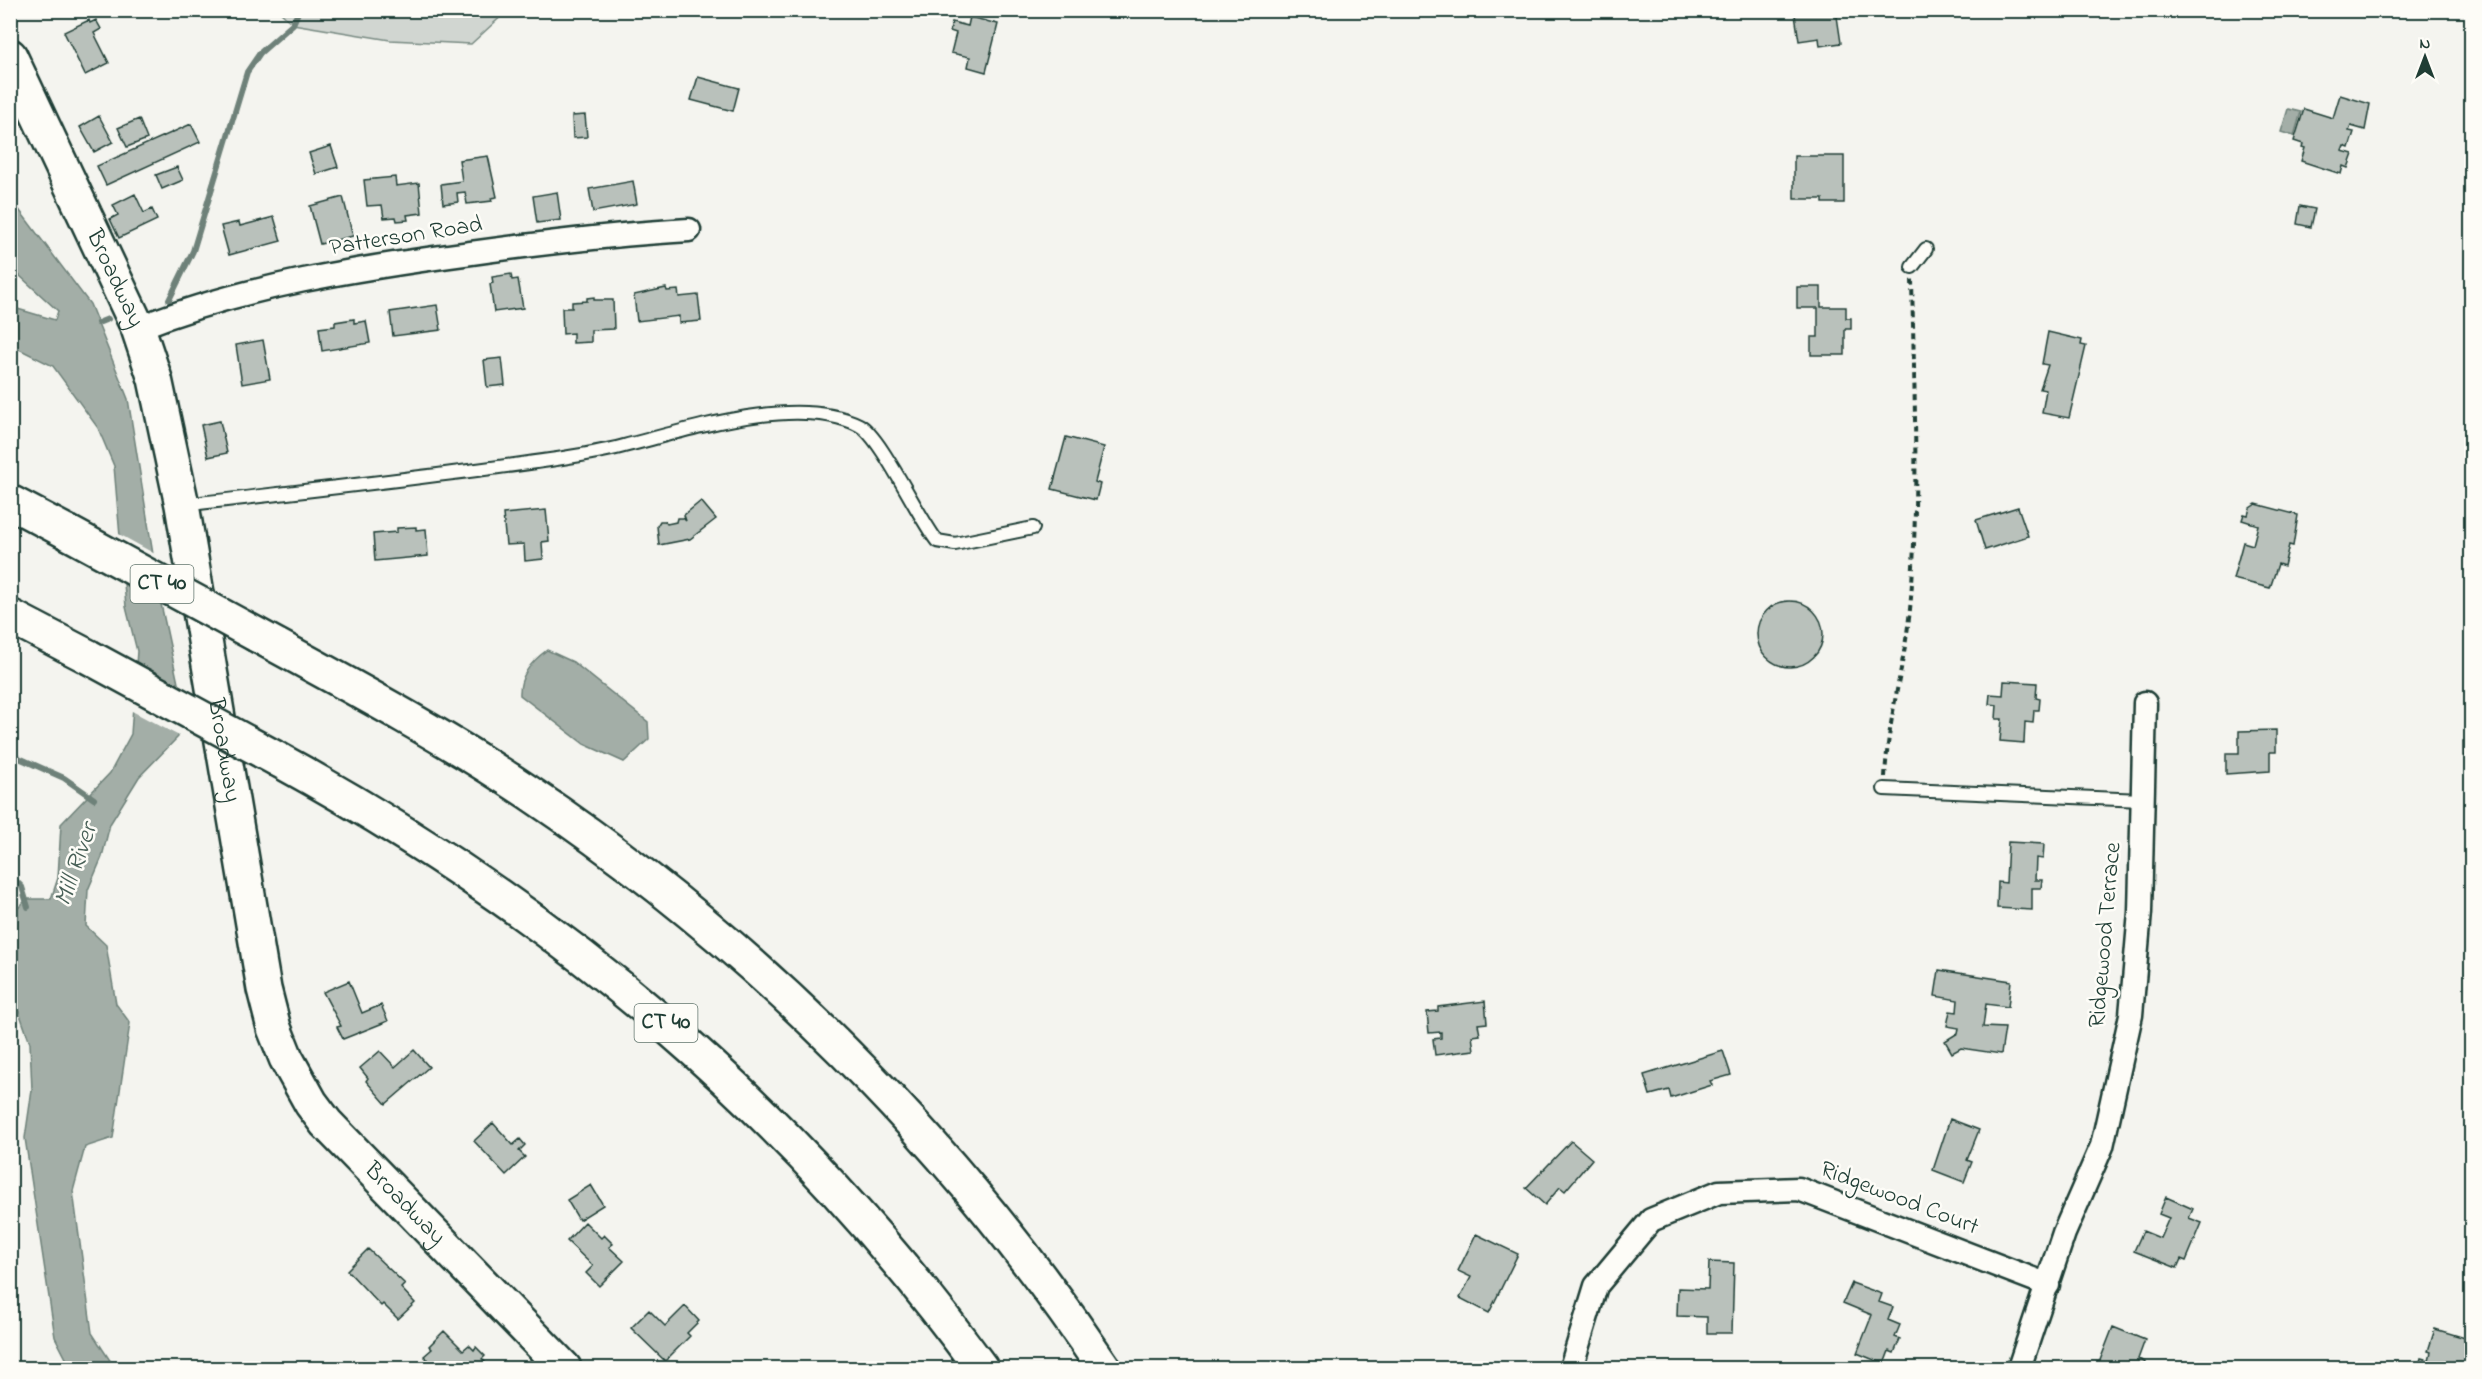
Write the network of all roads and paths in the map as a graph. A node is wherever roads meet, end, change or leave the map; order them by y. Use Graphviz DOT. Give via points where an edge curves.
graph roads {
  1 [pos="10,56"];
  2 [pos="689,231"];
  3 [pos="1926,249"];
  4 [pos="1912,267"];
  5 [pos="138,328"];
  6 [pos="10,502"];
  7 [pos="182,505"];
  8 [pos="1033,528"];
  9 [pos="10,616"];
  10 [pos="2145,704"];
  11 [pos="1884,789"];
  12 [pos="2142,800"];
  13 [pos="2048,1285"];
  14 [pos="562,1368"];
  15 [pos="981,1368"];
  16 [pos="1104,1368"];
  17 [pos="1571,1368"];
  18 [pos="2019,1368"];
  1 -- 5 [label="main road, Broadway"];
  2 -- 5 [label="street, Patterson Road" via="621,233 399,262 212,302"];
  3 -- 4 [label="lane"];
  4 -- 11 [label="path" via="1917,438 1914,550 1905,646"];
  5 -- 7 [label="main road, Broadway" via="155,379"];
  6 -- 16 [label="main road, CT 40, bridge" via="414,721 517,784 633,867 725,942 843,1050 925,1138 1025,1258"];
  7 -- 8 [label="lane" via="545,460 622,447 707,423 750,416 809,414 837,416 861,426 884,454 937,541 955,544"];
  7 -- 14 [label="main road, Broadway" via="254,934 274,1028 286,1058 311,1103 344,1144"];
  9 -- 15 [label="main road, CT 40, bridge" via="279,760 411,837 499,894 598,968 692,1046 831,1183 906,1270"];
  10 -- 12 [label="street, Ridgewood Terrace"];
  11 -- 12 [label="lane"];
  12 -- 13 [label="street, Ridgewood Terrace" via="2140,912 2131,1015 2102,1146 2064,1233"];
  13 -- 17 [label="street, Ridgewood Court" via="1799,1189 1719,1192 1651,1220 1596,1286"];
  13 -- 18 [label="street, Ridgewood Terrace"];
}
